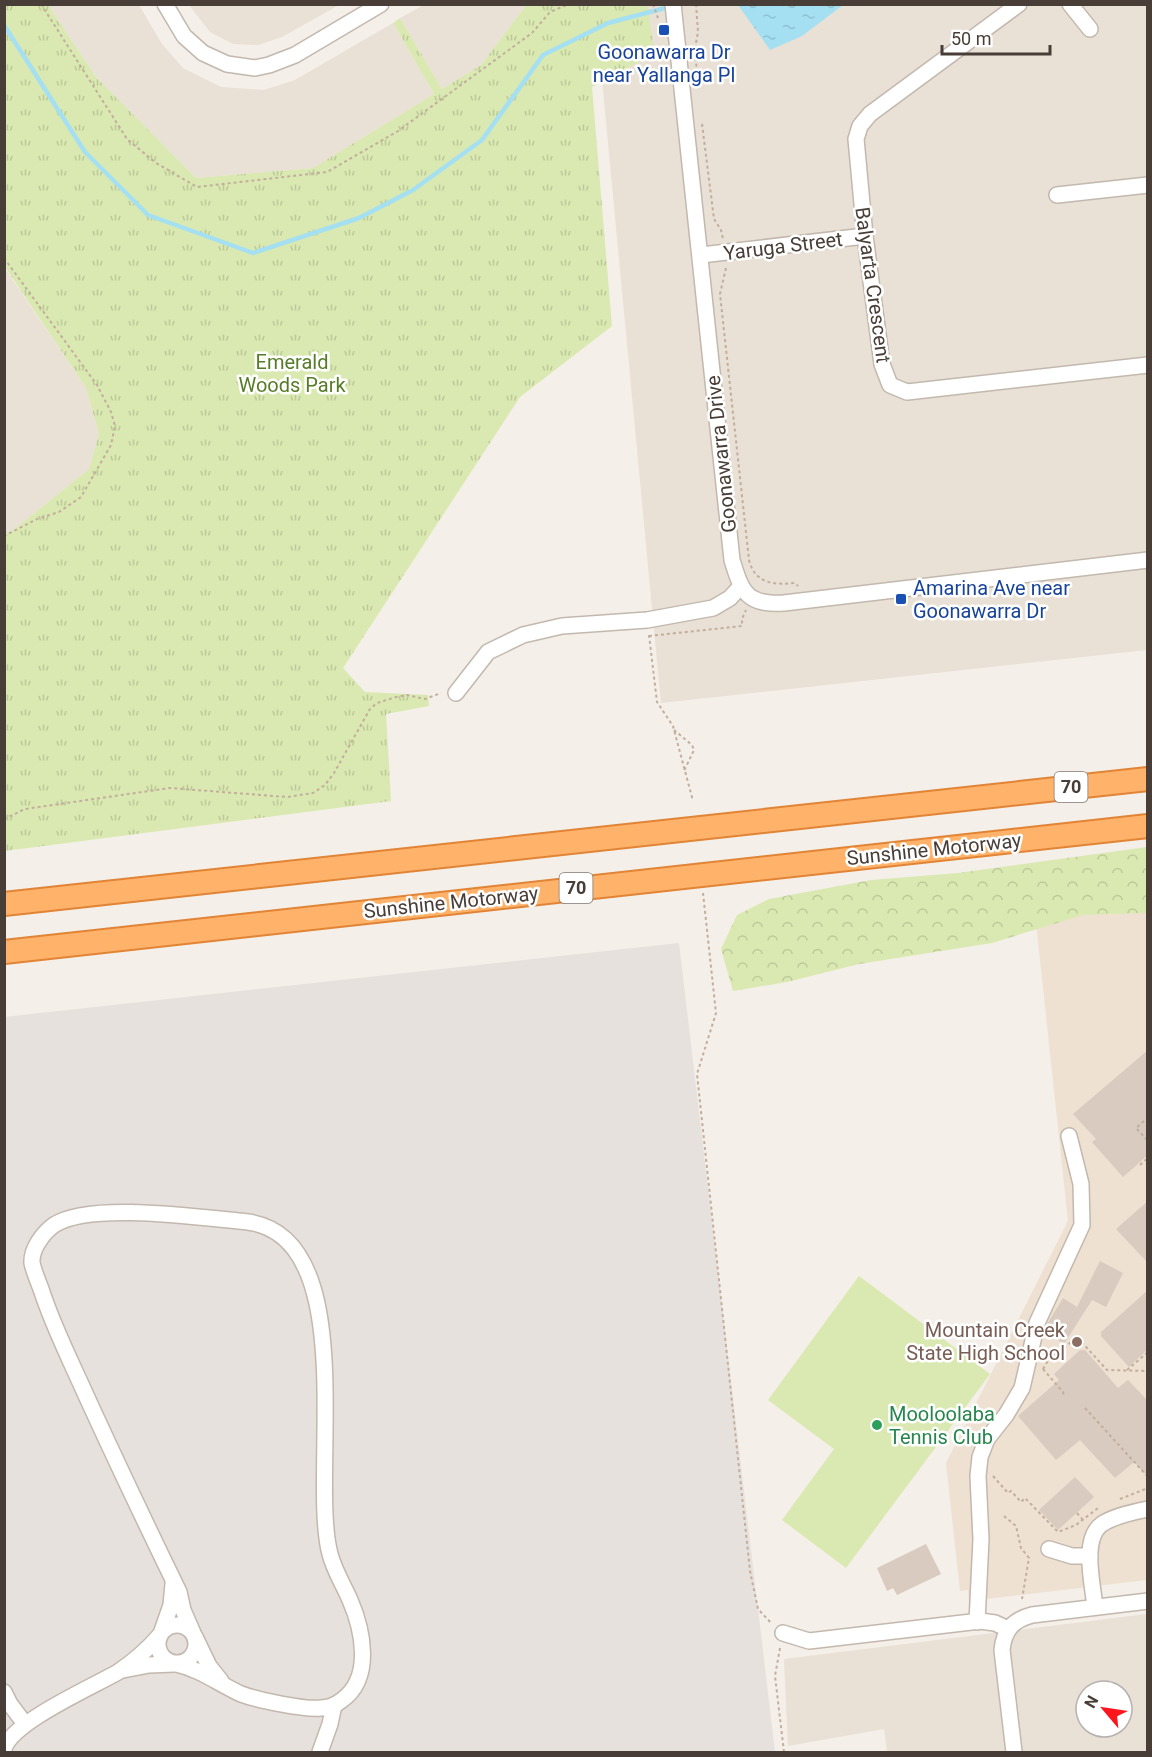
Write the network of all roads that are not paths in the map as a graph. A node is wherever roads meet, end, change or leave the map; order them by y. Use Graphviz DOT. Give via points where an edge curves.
graph roads {
  1 [pos="165,4"];
  2 [pos="381,4"];
  3 [pos="1019,4"];
  4 [pos="1070,4"];
  5 [pos="673,8"];
  6 [pos="1090,29"];
  7 [pos="1148,185"];
  8 [pos="1057,195"];
  9 [pos="865,237"];
  10 [pos="701,255"];
  11 [pos="1148,365"];
  12 [pos="1148,560"];
  13 [pos="740,587"];
  14 [pos="456,693"];
  15 [pos="1148,779"];
  16 [pos="1148,826"];
  17 [pos="4,904"];
  18 [pos="4,952"];
  19 [pos="1069,1136"];
  20 [pos="1148,1509"];
  21 [pos="1049,1549"];
  22 [pos="1090,1556"];
  23 [pos="172,1581"];
  24 [pos="1148,1601"];
  25 [pos="1095,1607"];
  26 [pos="977,1622"];
  27 [pos="1008,1629"];
  28 [pos="161,1633"];
  29 [pos="783,1633"];
  30 [pos="194,1635"];
  31 [pos="175,1664"];
  32 [pos="120,1670"];
  33 [pos="225,1685"];
  34 [pos="4,1692"];
  35 [pos="334,1705"];
  36 [pos="25,1725"];
  37 [pos="4,1749"];
  38 [pos="320,1752"];
  39 [pos="1014,1752"];
  1 -- 2 [label="street" via="184,36 203,53 227,64 255,68 295,55"];
  3 -- 9 [label="street, Balyarta Crescent" via="870,114 860,126 856,140"];
  4 -- 6 [label="street"];
  5 -- 10 [label="street, Goonawarra Drive"];
  7 -- 8 [label="street"];
  9 -- 10 [label="street, Yaruga Street"];
  9 -- 11 [label="street, Balyarta Crescent" via="882,364 890,385 907,392"];
  10 -- 13 [label="street, Goonawarra Drive" via="732,560"];
  12 -- 13 [label="street" via="784,603 760,602 748,597"];
  13 -- 14 [label="street" via="713,608 647,620 562,626 522,635 488,652"];
  15 -- 17 [label="highway, 70"];
  16 -- 18 [label="highway, Sunshine Motorway / 70"];
  19 -- 26 [label="street" via="1081,1184 1082,1225 1037,1323 1022,1388 987,1439 980,1457"];
  20 -- 22 [label="street" via="1101,1525 1093,1535"];
  21 -- 22 [label="street" via="1072,1556"];
  22 -- 25 [label="street"];
  23 -- 28 [label="street" via="171,1605"];
  23 -- 30 [label="street"];
  23 -- 35 [label="street" via="57,1333 33,1266 41,1239 53,1226 68,1219 124,1213 256,1223 284,1237 302,1259 317,1303 321,1337 327,1542 354,1611 362,1650 356,1683"];
  24 -- 25 [label="street"];
  25 -- 27 [label="street" via="1032,1615"];
  26 -- 27 [label="street"];
  26 -- 29 [label="street" via="813,1640"];
  27 -- 39 [label="street" via="1002,1650"];
  28 -- 30 [label="street" via="180,1625"];
  28 -- 31 [label="street" via="157,1645 160,1654"];
  28 -- 32 [label="street"];
  30 -- 31 [label="street" via="194,1654 188,1661"];
  30 -- 33 [label="street" via="209,1665"];
  31 -- 32 [label="street"];
  31 -- 33 [label="street"];
  32 -- 36 [label="street"];
  33 -- 35 [label="street" via="250,1697 307,1708"];
  34 -- 36 [label="street"];
  35 -- 38 [label="street"];
  36 -- 37 [label="street"];
}
